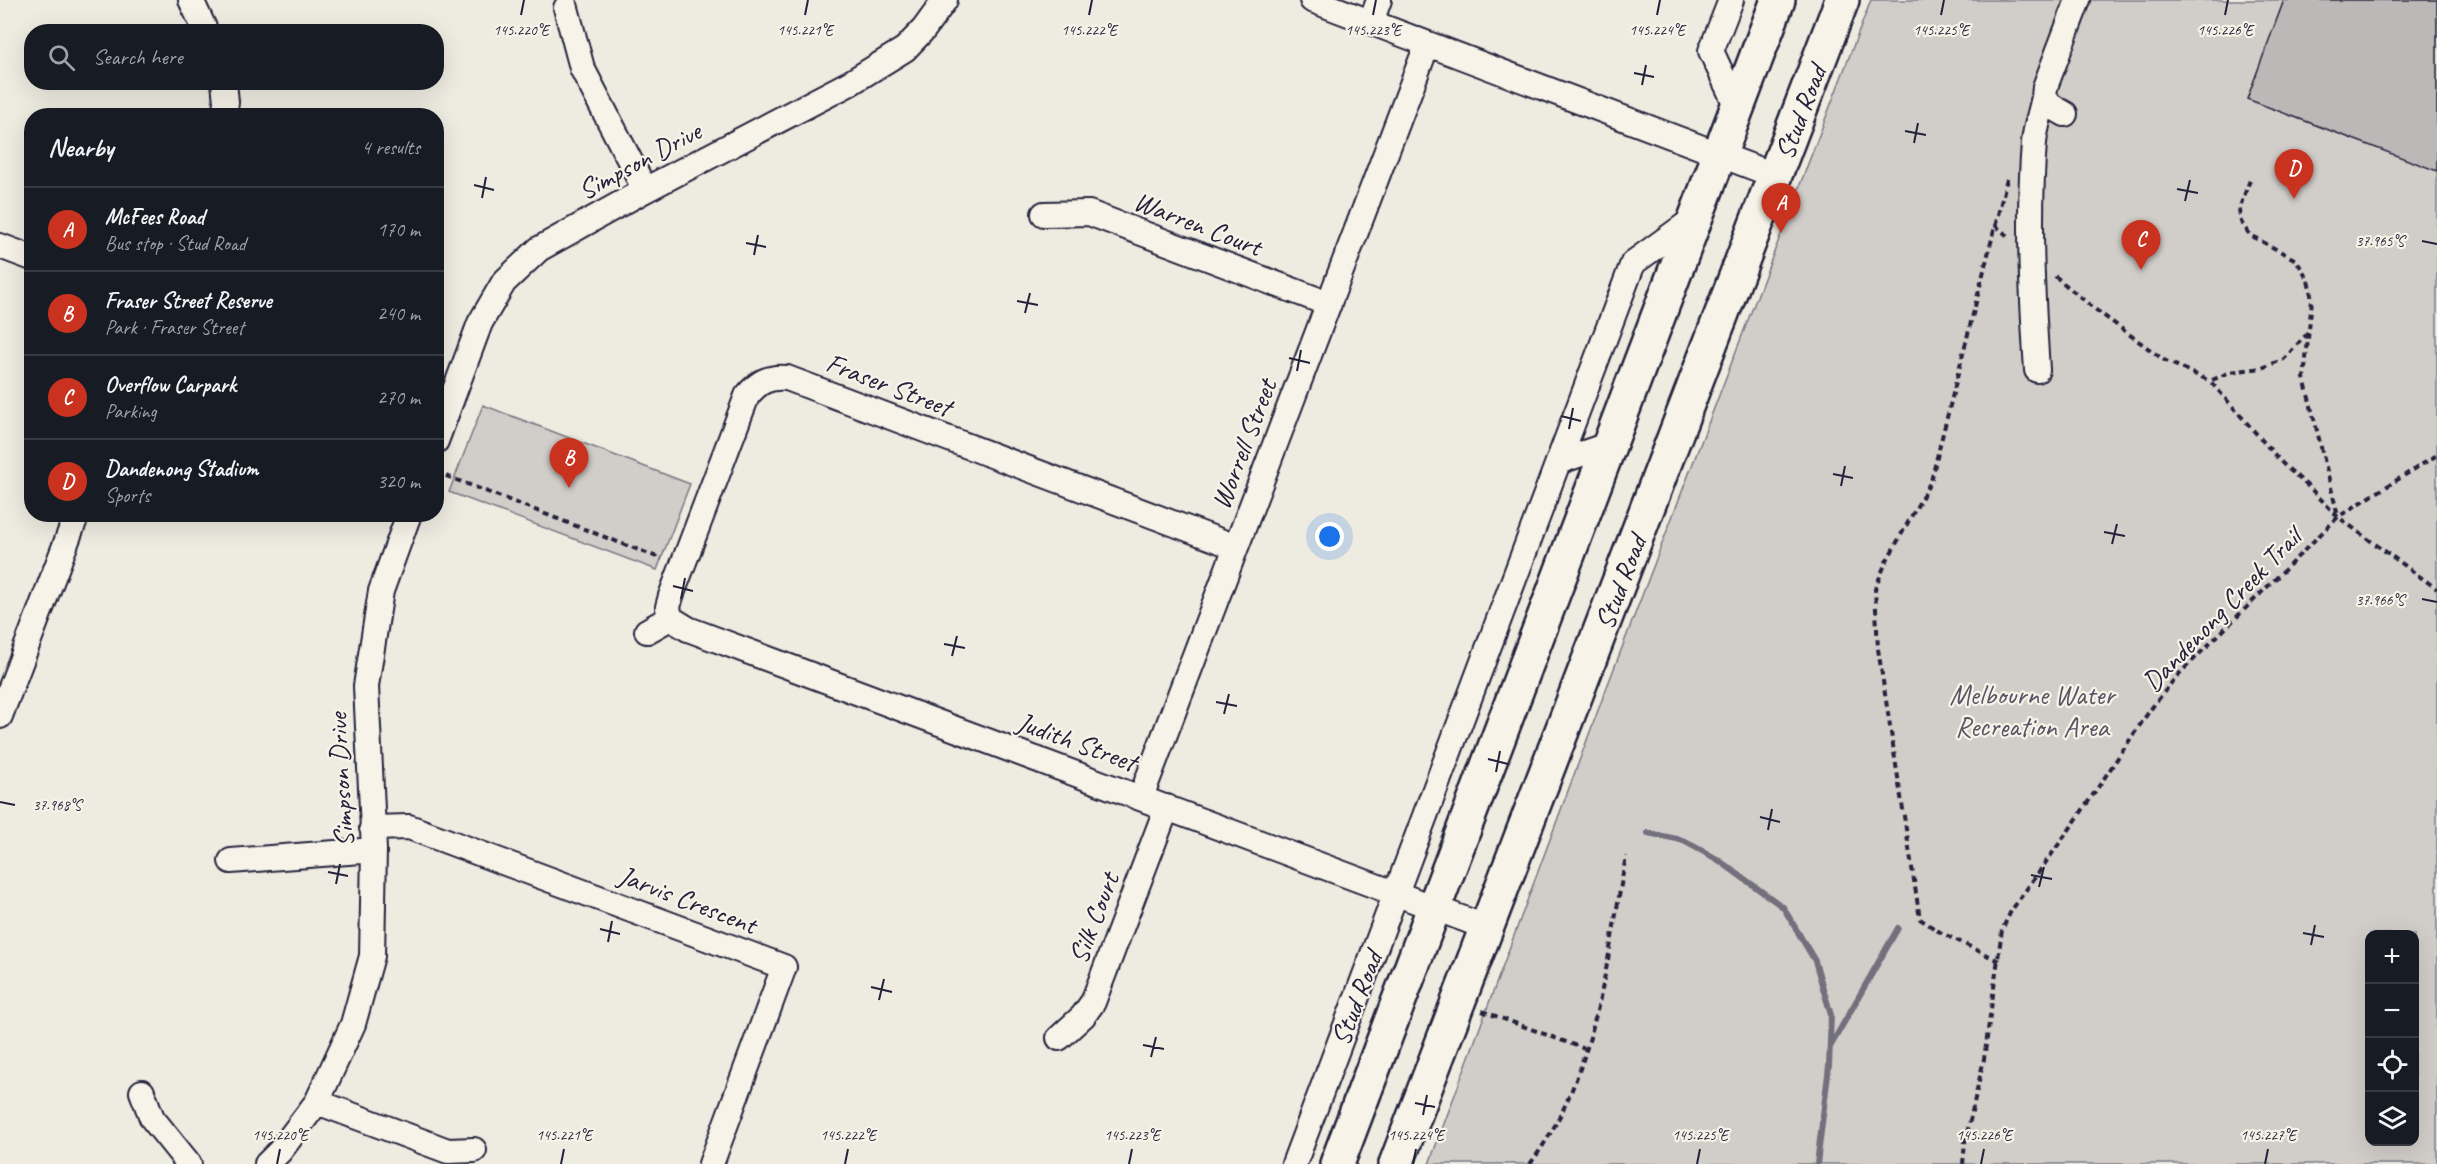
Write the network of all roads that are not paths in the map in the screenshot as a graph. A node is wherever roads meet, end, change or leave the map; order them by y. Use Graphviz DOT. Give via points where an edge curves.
graph roads {
  1 [pos="193,0"];
  2 [pos="945,0"];
  3 [pos="1312,0"];
  4 [pos="1731,0"];
  5 [pos="1778,0"];
  6 [pos="1842,0"];
  7 [pos="2078,0"];
  8 [pos="566,8"];
  9 [pos="1375,11"];
  10 [pos="203,24"];
  11 [pos="1427,45"];
  12 [pos="225,90"];
  13 [pos="2044,97"];
  14 [pos="1737,107"];
  15 [pos="225,108"];
  16 [pos="2065,114"];
  17 [pos="1719,154"];
  18 [pos="1776,176"];
  19 [pos="645,190"];
  20 [pos="1044,214"];
  21 [pos="1695,218"];
  22 [pos="0,246"];
  23 [pos="24,255"];
  24 [pos="1329,304"];
  25 [pos="2037,370"];
  26 [pos="444,420"];
  27 [pos="1610,444"];
  28 [pos="1558,462"];
  29 [pos="74,522"];
  30 [pos="406,522"];
  31 [pos="1236,547"];
  32 [pos="670,618"];
  33 [pos="647,631"];
  34 [pos="0,716"];
  35 [pos="1141,797"];
  36 [pos="1167,807"];
  37 [pos="373,839"];
  38 [pos="231,861"];
  39 [pos="1395,895"];
  40 [pos="1435,909"];
  41 [pos="1488,928"];
  42 [pos="1059,1038"];
  43 [pos="142,1092"];
  44 [pos="317,1102"];
  45 [pos="474,1150"];
  46 [pos="189,1164"];
  47 [pos="267,1164"];
  48 [pos="711,1164"];
  49 [pos="1294,1164"];
  50 [pos="1337,1164"];
  51 [pos="1396,1164"];
  1 -- 10 [label="street"];
  2 -- 19 [label="street, Simpson Drive" via="905,49 850,83"];
  3 -- 9 [label="street"];
  4 -- 14 [label="street" via="1711,51"];
  5 -- 14 [label="highway, Stud Road"];
  6 -- 18 [label="highway, Stud Road"];
  7 -- 13 [label="street"];
  8 -- 19 [label="street" via="582,68"];
  9 -- 11 [label="street"];
  11 -- 17 [label="street"];
  11 -- 24 [label="street, Worrell Street"];
  12 -- 15 [label="street"];
  13 -- 16 [label="street"];
  13 -- 25 [label="street" via="2034,140 2031,256"];
  14 -- 17 [label="highway, Stud Road"];
  17 -- 18 [label="street"];
  17 -- 21 [label="highway, Stud Road"];
  18 -- 41 [label="highway, Stud Road"];
  19 -- 26 [label="street, Simpson Drive" via="539,249 504,282 480,323"];
  20 -- 24 [label="street, Warren Court" via="1089,213"];
  21 -- 27 [label="highway, Stud Road"];
  21 -- 28 [label="street, Stud Road" via="1633,263"];
  22 -- 23 [label="street"];
  24 -- 31 [label="street, Worrell Street"];
  27 -- 28 [label="street"];
  27 -- 40 [label="highway, Stud Road"];
  28 -- 39 [label="street, Stud Road"];
  29 -- 34 [label="street"];
  30 -- 37 [label="street, Simpson Drive" via="381,591 366,686"];
  31 -- 32 [label="street, Fraser Street" via="787,378 775,377 764,380 747,396 682,566 668,607"];
  31 -- 35 [label="street, Worrell Street"];
  32 -- 33 [label="street"];
  32 -- 35 [label="street, Judith Street" via="699,633"];
  35 -- 36 [label="street, Judith Street"];
  36 -- 39 [label="street, Judith Street"];
  36 -- 42 [label="street, Silk Court" via="1093,1002"];
  37 -- 38 [label="street"];
  37 -- 44 [label="street, Simpson Drive" via="372,956 353,1024"];
  37 -- 48 [label="street, Jarvis Crescent" via="409,827 784,967"];
  39 -- 40 [label="street, Judith Street"];
  39 -- 49 [label="street, Stud Road"];
  40 -- 41 [label="street, Judith Street"];
  40 -- 50 [label="highway, Stud Road"];
  41 -- 51 [label="highway, Stud Road"];
  43 -- 46 [label="street" via="152,1118"];
  44 -- 45 [label="street" via="448,1150"];
  44 -- 47 [label="street, Simpson Drive"];
}
